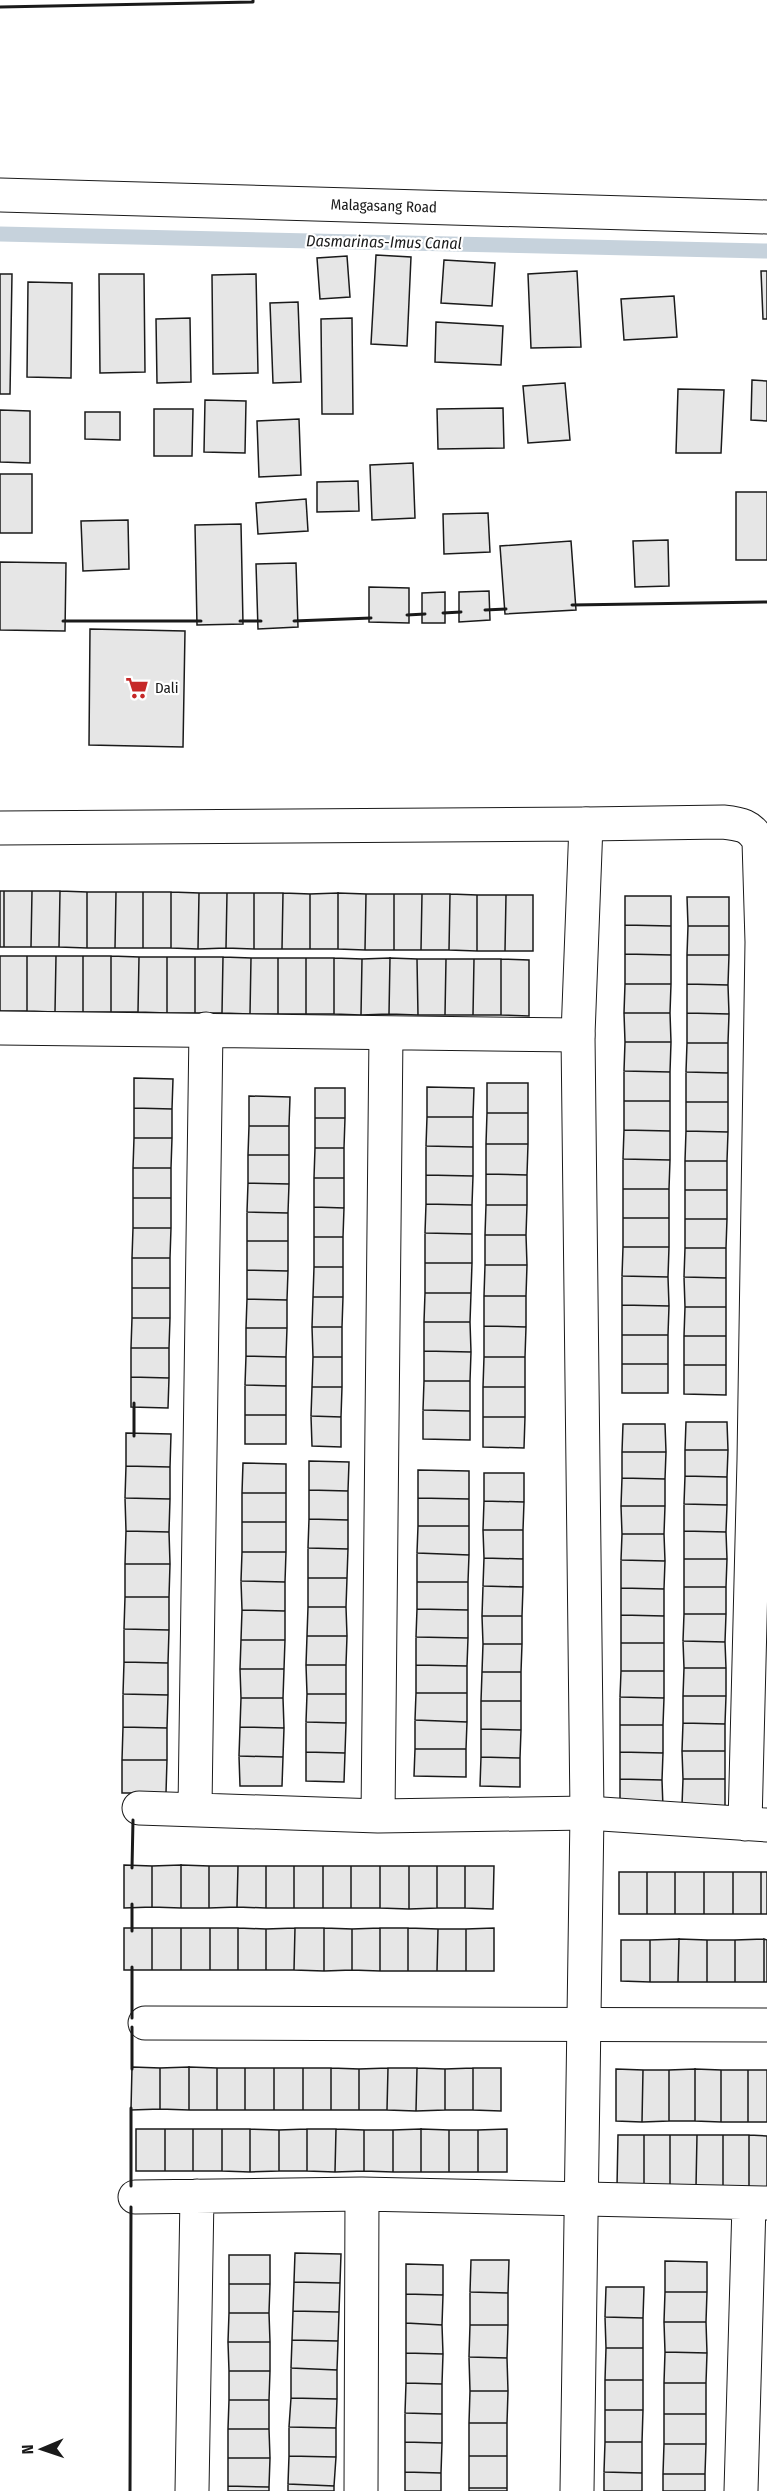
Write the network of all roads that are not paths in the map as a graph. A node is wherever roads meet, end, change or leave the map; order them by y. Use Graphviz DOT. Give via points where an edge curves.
graph roads {
  1 [pos="0,195"];
  2 [pos="767,217"];
  3 [pos="586,824"];
  4 [pos="0,828"];
  5 [pos="764,942"];
  6 [pos="0,1028"];
  7 [pos="206,1029"];
  8 [pos="386,1033"];
  9 [pos="578,1035"];
  10 [pos="764,1105"];
  11 [pos="761,1287"];
  12 [pos="760,1460"];
  13 [pos="758,1644"];
  14 [pos="139,1808"];
  15 [pos="195,1808"];
  16 [pos="587,1814"];
  17 [pos="378,1816"];
  18 [pos="756,1825"];
  19 [pos="145,2023"];
  20 [pos="584,2023"];
  21 [pos="767,2025"];
  22 [pos="362,2194"];
  23 [pos="197,2196"];
  24 [pos="135,2197"];
  25 [pos="581,2199"];
  26 [pos="758,2204"];
  27 [pos="755,2380"];
  28 [pos="192,2491"];
  29 [pos="360,2491"];
  30 [pos="577,2491"];
  31 [pos="741,2491"];
  1 -- 2 [label="street, Malagasang Road"];
  3 -- 4 [label="street"];
  3 -- 5 [label="street" via="723,822 752,829 759,841"];
  3 -- 9 [label="street"];
  5 -- 10 [label="street"];
  6 -- 7 [label="street"];
  7 -- 8 [label="street"];
  7 -- 15 [label="street"];
  8 -- 9 [label="street"];
  8 -- 17 [label="street"];
  9 -- 16 [label="street"];
  10 -- 11 [label="street"];
  11 -- 12 [label="street"];
  12 -- 13 [label="street"];
  13 -- 18 [label="street"];
  14 -- 15 [label="street"];
  15 -- 17 [label="street"];
  16 -- 17 [label="street"];
  16 -- 18 [label="street"];
  16 -- 20 [label="street"];
  19 -- 20 [label="street"];
  20 -- 21 [label="street"];
  20 -- 25 [label="street"];
  22 -- 23 [label="street"];
  22 -- 25 [label="street"];
  22 -- 29 [label="street"];
  23 -- 24 [label="street"];
  23 -- 28 [label="street"];
  25 -- 26 [label="street"];
  25 -- 30 [label="street"];
  26 -- 27 [label="street"];
  27 -- 31 [label="street"];
}
